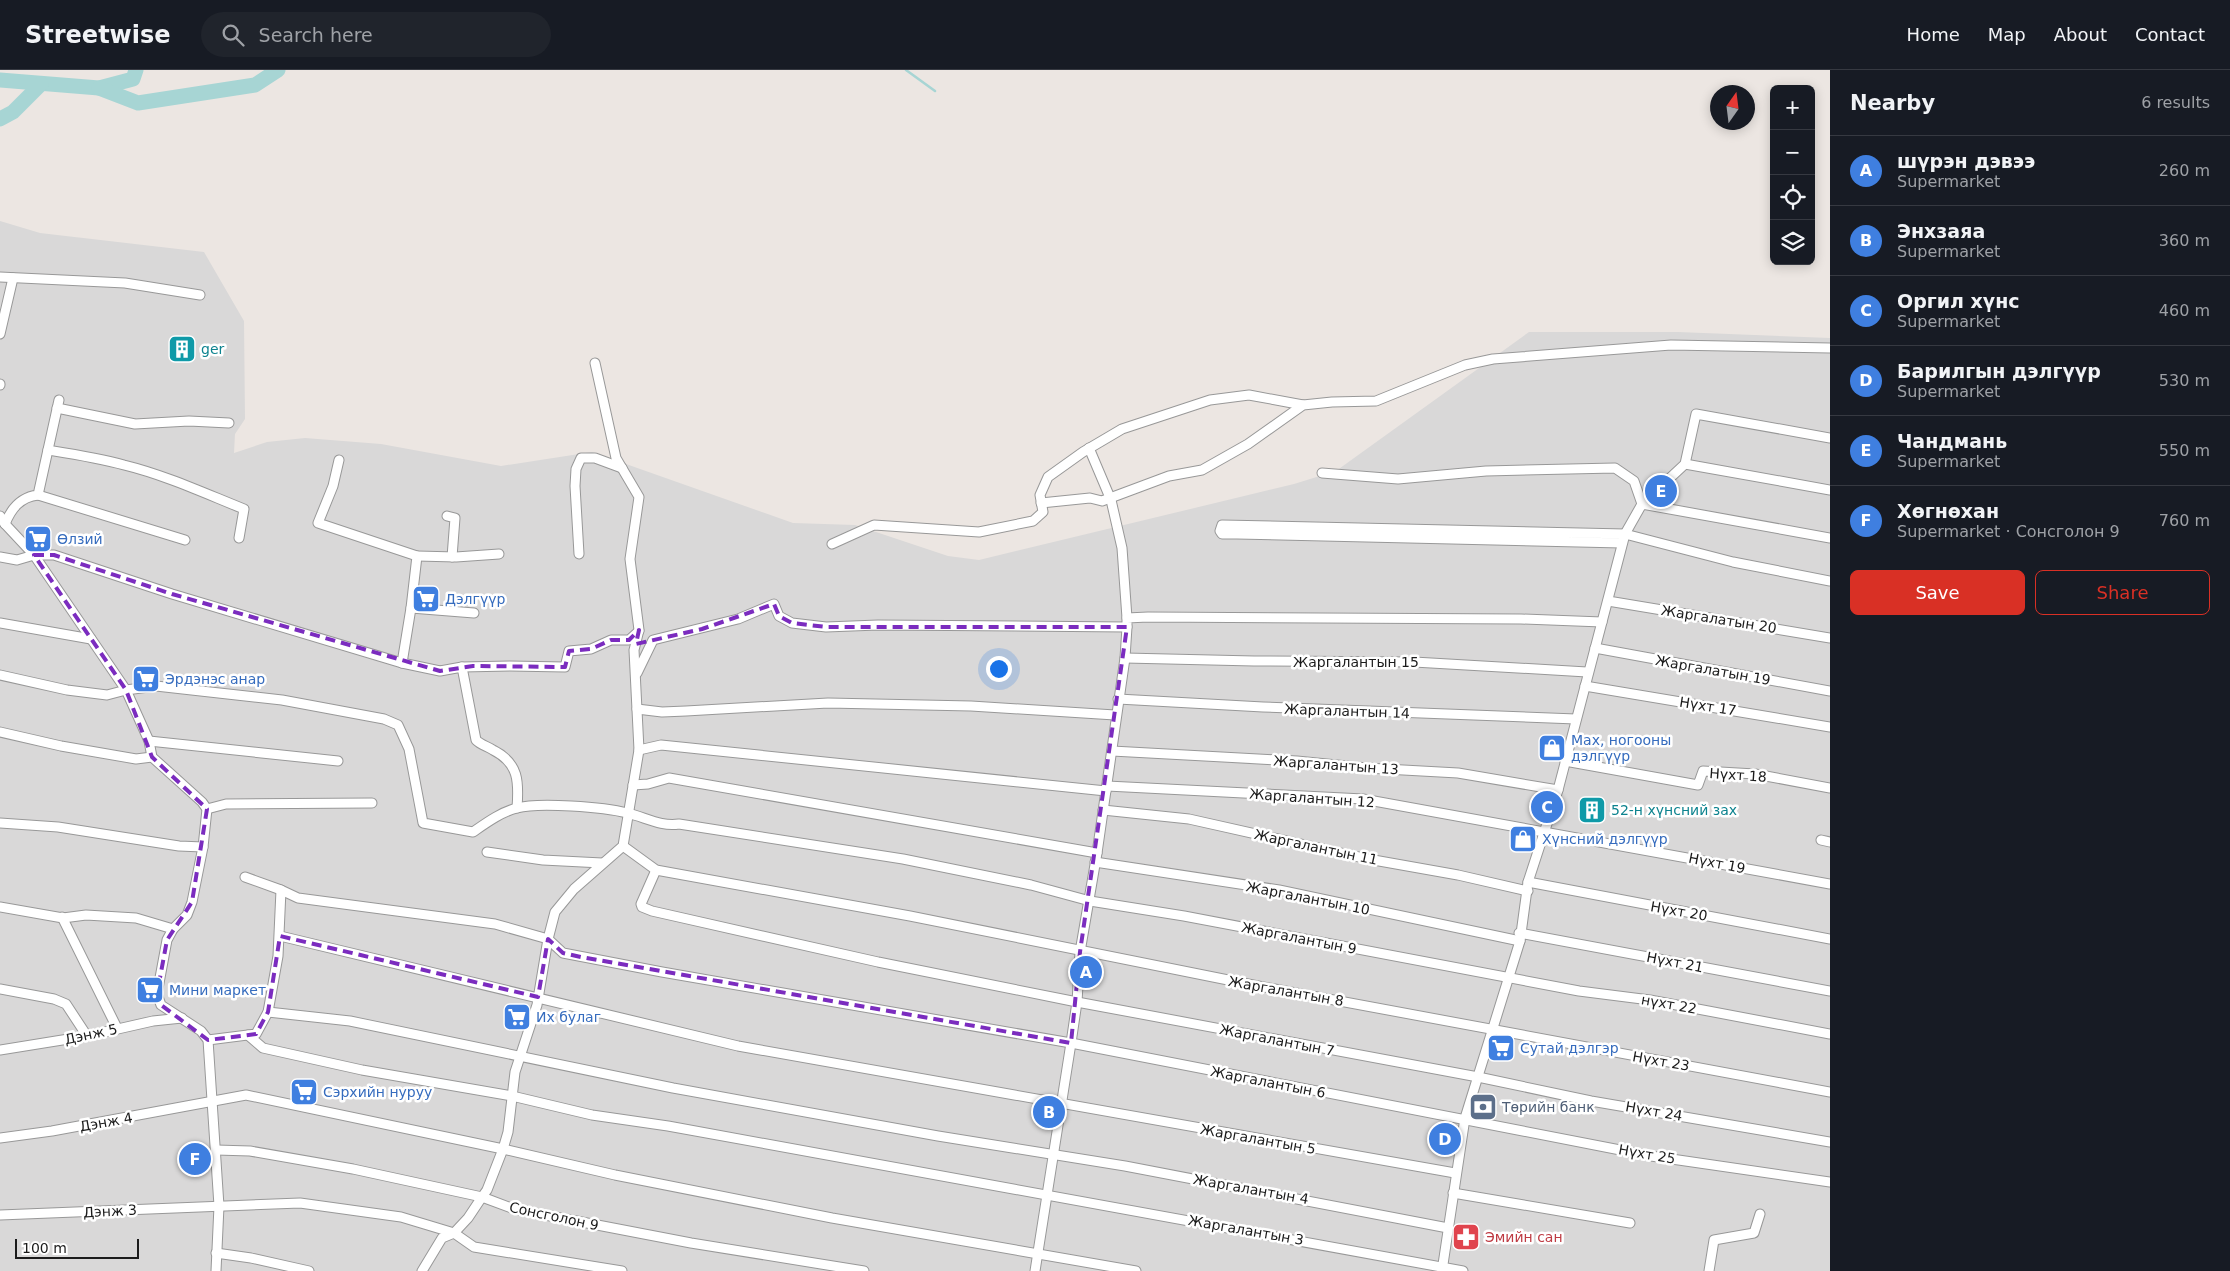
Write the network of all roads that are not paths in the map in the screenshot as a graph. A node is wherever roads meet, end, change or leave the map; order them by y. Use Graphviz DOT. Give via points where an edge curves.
graph roads {
  1 [pos="0,277"];
  2 [pos="13,278"];
  3 [pos="200,295"];
  4 [pos="0,334"];
  5 [pos="1830,348"];
  6 [pos="595,363"];
  7 [pos="1303,405"];
  8 [pos="229,423"];
  9 [pos="1830,438"];
  10 [pos="1089,448"];
  11 [pos="48,450"];
  12 [pos="339,460"];
  13 [pos="1685,464"];
  14 [pos="622,468"];
  15 [pos="1322,473"];
  16 [pos="1830,490"];
  17 [pos="38,495"];
  18 [pos="1110,498"];
  19 [pos="1041,504"];
  20 [pos="1642,504"];
  21 [pos="448,516"];
  22 [pos="2,520"];
  23 [pos="1418,530"];
  24 [pos="1495,536"];
  25 [pos="239,538"];
  26 [pos="1830,538"];
  27 [pos="1623,539"];
  28 [pos="185,540"];
  29 [pos="1418,540"];
  30 [pos="832,544"];
  31 [pos="499,554"];
  32 [pos="579,554"];
  33 [pos="34,555"];
  34 [pos="417,556"];
  35 [pos="452,556"];
  36 [pos="0,557"];
  37 [pos="1830,581"];
  38 [pos="1608,601"];
  39 [pos="411,608"];
  40 [pos="474,613"];
  41 [pos="1127,622"];
  42 [pos="1602,622"];
  43 [pos="0,623"];
  44 [pos="639,630"];
  45 [pos="1830,638"];
  46 [pos="91,639"];
  47 [pos="1595,648"];
  48 [pos="1125,658"];
  49 [pos="402,663"];
  50 [pos="462,667"];
  51 [pos="1588,672"];
  52 [pos="637,673"];
  53 [pos="0,675"];
  54 [pos="1585,686"];
  55 [pos="126,690"];
  56 [pos="1830,690"];
  57 [pos="1118,699"];
  58 [pos="637,709"];
  59 [pos="1116,715"];
  60 [pos="1576,719"];
  61 [pos="1830,727"];
  62 [pos="0,732"];
  63 [pos="149,741"];
  64 [pos="639,750"];
  65 [pos="1112,751"];
  66 [pos="152,757"];
  67 [pos="338,761"];
  68 [pos="1565,761"];
  69 [pos="633,785"];
  70 [pos="1106,788"];
  71 [pos="1830,788"];
  72 [pos="1558,790"];
  73 [pos="372,803"];
  74 [pos="517,808"];
  75 [pos="207,809"];
  76 [pos="1103,810"];
  77 [pos="628,813"];
  78 [pos="0,823"];
  79 [pos="1545,831"];
  80 [pos="623,846"];
  81 [pos="203,847"];
  82 [pos="487,852"];
  83 [pos="1096,858"];
  84 [pos="602,863"];
  85 [pos="656,870"];
  86 [pos="245,877"];
  87 [pos="1830,884"];
  88 [pos="1528,886"];
  89 [pos="281,890"];
  90 [pos="1090,901"];
  91 [pos="0,907"];
  92 [pos="62,917"];
  93 [pos="173,929"];
  94 [pos="280,936"];
  95 [pos="1519,937"];
  96 [pos="548,939"];
  97 [pos="1830,939"];
  98 [pos="1080,952"];
  99 [pos="1508,977"];
  100 [pos="0,989"];
  101 [pos="1830,991"];
  102 [pos="538,997"];
  103 [pos="1077,1002"];
  104 [pos="268,1012"];
  105 [pos="182,1018"];
  106 [pos="117,1028"];
  107 [pos="1493,1028"];
  108 [pos="1830,1034"];
  109 [pos="248,1035"];
  110 [pos="87,1036"];
  111 [pos="208,1040"];
  112 [pos="1071,1044"];
  113 [pos="0,1050"];
  114 [pos="520,1058"];
  115 [pos="1478,1077"];
  116 [pos="1830,1092"];
  117 [pos="512,1096"];
  118 [pos="211,1102"];
  119 [pos="1060,1104"];
  120 [pos="1465,1118"];
  121 [pos="0,1138"];
  122 [pos="1830,1142"];
  123 [pos="503,1149"];
  124 [pos="216,1150"];
  125 [pos="1053,1156"];
  126 [pos="1455,1173"];
  127 [pos="1830,1182"];
  128 [pos="1453,1194"];
  129 [pos="1048,1196"];
  130 [pos="482,1197"];
  131 [pos="219,1206"];
  132 [pos="1760,1214"];
  133 [pos="0,1215"];
  134 [pos="1630,1223"];
  135 [pos="1448,1228"];
  136 [pos="454,1233"];
  137 [pos="216,1253"];
  138 [pos="1036,1255"];
  139 [pos="1442,1269"];
  140 [pos="216,1271"];
  141 [pos="309,1271"];
  142 [pos="422,1271"];
  143 [pos="622,1271"];
  144 [pos="864,1271"];
  145 [pos="1035,1271"];
  146 [pos="1136,1271"];
  147 [pos="1463,1271"];
  148 [pos="1709,1271"];
  1 -- 2 [label="street"];
  2 -- 3 [label="street" via="124,283"];
  2 -- 4 [label="street"];
  5 -- 7 [label="street" via="1671,345 1493,359 1465,365 1376,401"];
  6 -- 14 [label="street" via="616,458"];
  7 -- 10 [label="street" via="1249,395 1210,400 1122,429"];
  7 -- 18 [label="street" via="1248,444 1202,470 1169,476"];
  8 -- 11 [label="street" via="189,420 135,424 58,404"];
  9 -- 13 [label="street" via="1696,414"];
  10 -- 18 [label="street"];
  10 -- 19 [label="street" via="1048,477 1040,495"];
  11 -- 17 [label="street"];
  11 -- 25 [label="street" via="126,465 244,509"];
  12 -- 34 [label="street" via="333,486 318,523"];
  13 -- 16 [label="street"];
  13 -- 20 [label="street"];
  14 -- 32 [label="street" via="595,458 581,458 576,469 575,486"];
  14 -- 44 [label="street" via="639,497 630,559"];
  15 -- 20 [label="street" via="1398,479 1486,471 1615,468 1634,481"];
  17 -- 22 [label="street" via="29,496"];
  17 -- 28 [label="street"];
  18 -- 19 [label="street"];
  18 -- 41 [label="street" via="1122,548"];
  19 -- 30 [label="street" via="1043,512 1032,521 979,532 874,525"];
  20 -- 26 [label="street"];
  20 -- 27 [label="street"];
  21 -- 35 [label="street" via="455,518"];
  22 -- 33 [label="street"];
  23 -- 24 [label="street"];
  23 -- 29 [label="street"];
  23 -- 29 [label="street" via="1222,525 1220,530 1222,534"];
  24 -- 27 [label="street"];
  24 -- 29 [label="street"];
  27 -- 37 [label="street"];
  27 -- 38 [label="street"];
  31 -- 35 [label="street"];
  33 -- 36 [label="street" via="17,560"];
  33 -- 46 [label="street"];
  33 -- 49 [label="street" via="54,555"];
  34 -- 35 [label="street"];
  34 -- 39 [label="street"];
  38 -- 42 [label="street"];
  38 -- 45 [label="street, Жаргалатын 20"];
  39 -- 40 [label="street"];
  39 -- 49 [label="street"];
  41 -- 42 [label="street" via="1521,618"];
  41 -- 48 [label="street"];
  41 -- 52 [label="street" via="826,627 792,623 779,616 774,604 738,619 653,640"];
  42 -- 47 [label="street"];
  43 -- 46 [label="street"];
  44 -- 50 [label="street" via="629,640 611,640 591,649 570,651 565,667"];
  44 -- 52 [label="street" via="634,650"];
  46 -- 55 [label="street"];
  47 -- 51 [label="street"];
  47 -- 56 [label="street, Жаргалатын 19"];
  48 -- 51 [label="street, Жаргалантын 15" via="1414,662"];
  48 -- 57 [label="street"];
  49 -- 50 [label="street" via="440,670"];
  50 -- 74 [label="street" via="476,740 507,758 514,767"];
  51 -- 54 [label="street"];
  52 -- 58 [label="street"];
  53 -- 55 [label="street" via="107,695"];
  54 -- 60 [label="street"];
  54 -- 61 [label="street, Нүхт 17"];
  55 -- 63 [label="street"];
  55 -- 74 [label="street" via="156,686 272,699 384,719 398,725 409,749 423,823 473,832"];
  57 -- 59 [label="street"];
  57 -- 60 [label="street, Жаргалантын 14"];
  58 -- 59 [label="street" via="662,712 828,703 971,706"];
  58 -- 64 [label="street"];
  59 -- 65 [label="street"];
  60 -- 68 [label="street"];
  62 -- 66 [label="street" via="136,759"];
  63 -- 66 [label="street"];
  63 -- 67 [label="street"];
  64 -- 69 [label="street"];
  64 -- 70 [label="street, Жаргалантын 12" via="661,745"];
  65 -- 70 [label="street"];
  65 -- 72 [label="street, Жаргалантын 13" via="1458,773"];
  66 -- 75 [label="street"];
  68 -- 71 [label="street, Нүхт 18" via="1698,784 1703,772 1755,774"];
  68 -- 72 [label="street"];
  69 -- 77 [label="street"];
  69 -- 83 [label="street, Жаргалантын 10" via="669,778"];
  70 -- 76 [label="street"];
  70 -- 79 [label="street, Жаргалантын 12" via="1363,799"];
  72 -- 79 [label="street"];
  73 -- 75 [label="street" via="226,804"];
  74 -- 77 [label="street, Жаргалантын 9" via="602,808"];
  75 -- 81 [label="street"];
  76 -- 83 [label="street"];
  76 -- 88 [label="street, Жаргалантын 11" via="1189,819 1368,859"];
  77 -- 80 [label="street"];
  77 -- 90 [label="street, Жаргалантын 9" via="670,826 679,824 903,859 1031,885"];
  78 -- 81 [label="street" via="58,827"];
  79 -- 87 [label="street, Нүхт 19"];
  79 -- 88 [label="street"];
  80 -- 84 [label="street"];
  80 -- 85 [label="street"];
  81 -- 93 [label="street" via="192,902 187,915"];
  82 -- 84 [label="street" via="543,860"];
  83 -- 90 [label="street"];
  83 -- 95 [label="street, Жаргалантын 10"];
  84 -- 96 [label="street" via="555,912"];
  85 -- 98 [label="street, Жаргалантын 8" via="910,916"];
  85 -- 103 [label="street, Жаргалантын 7" via="642,908 878,962"];
  86 -- 89 [label="street"];
  88 -- 95 [label="street"];
  88 -- 97 [label="street, Нүхт 20"];
  89 -- 94 [label="street"];
  89 -- 96 [label="street" via="298,898 495,924"];
  90 -- 98 [label="street"];
  90 -- 99 [label="street, Жаргалантын 9"];
  91 -- 92 [label="street"];
  92 -- 93 [label="street" via="86,914 136,918"];
  92 -- 106 [label="street"];
  93 -- 105 [label="street" via="167,940 157,994 161,1004"];
  94 -- 102 [label="street, Жаргалантын 5"];
  94 -- 104 [label="street"];
  95 -- 99 [label="street"];
  95 -- 101 [label="street, Нүхт 21"];
  96 -- 102 [label="street"];
  96 -- 112 [label="street, Жаргалантын 6" via="563,953 581,957"];
  98 -- 103 [label="street"];
  98 -- 107 [label="street, Жаргалантын 8"];
  99 -- 107 [label="street"];
  99 -- 108 [label="street, нүхт 22"];
  100 -- 110 [label="street" via="66,1004"];
  102 -- 114 [label="street"];
  102 -- 119 [label="street, Жаргалантын 5" via="738,1046 1052,1100"];
  103 -- 112 [label="street"];
  103 -- 115 [label="street, Жаргалантын 7"];
  104 -- 109 [label="street" via="256,1034"];
  104 -- 114 [label="street, Жаргалантын 4" via="350,1021"];
  105 -- 106 [label="street, Дэнж 5"];
  105 -- 111 [label="street" via="201,1030"];
  106 -- 110 [label="street, Дэнж 5"];
  107 -- 115 [label="street"];
  107 -- 116 [label="street, Нүхт 23"];
  109 -- 111 [label="street"];
  109 -- 117 [label="street, Жаргалантын 3" via="263,1048"];
  110 -- 113 [label="street, Дэнж 5"];
  111 -- 118 [label="street"];
  112 -- 119 [label="street"];
  112 -- 120 [label="street, Жаргалантын 6"];
  114 -- 117 [label="street" via="514,1072"];
  114 -- 125 [label="street, Жаргалантын 4"];
  115 -- 120 [label="street"];
  115 -- 122 [label="street, Нүхт 24" via="1592,1101"];
  117 -- 123 [label="street"];
  117 -- 129 [label="street, Жаргалантын 3" via="592,1115"];
  118 -- 121 [label="street, Дэнж 4"];
  118 -- 123 [label="street, Дэнж 4" via="246,1095"];
  118 -- 124 [label="street"];
  119 -- 125 [label="street"];
  119 -- 126 [label="street, Жаргалантын 5"];
  120 -- 126 [label="street"];
  120 -- 127 [label="street, Нүхт 25" via="1651,1156"];
  123 -- 130 [label="street"];
  123 -- 138 [label="street, Дэнж 4" via="624,1177"];
  124 -- 130 [label="street, Сонсголон 9" via="250,1151 353,1169"];
  124 -- 131 [label="street"];
  125 -- 129 [label="street"];
  125 -- 135 [label="street, Жаргалантын 4" via="1125,1166"];
  126 -- 128 [label="street"];
  128 -- 134 [label="street"];
  128 -- 135 [label="street"];
  129 -- 138 [label="street"];
  129 -- 139 [label="street, Жаргалантын 3" via="1237,1228"];
  130 -- 136 [label="street"];
  130 -- 144 [label="street, Сонсголон 9" via="514,1209 691,1243"];
  131 -- 133 [label="street, Дэнж 3"];
  131 -- 136 [label="street, Дэнж 3" via="300,1203 400,1217"];
  131 -- 137 [label="street"];
  132 -- 148 [label="street" via="1754,1233 1714,1240"];
  135 -- 139 [label="street"];
  136 -- 142 [label="street" via="442,1238"];
  136 -- 143 [label="street, Дэнж 3" via="474,1247"];
  137 -- 140 [label="street"];
  137 -- 141 [label="street"];
  138 -- 145 [label="street"];
  138 -- 146 [label="street, Дэнж 4"];
  139 -- 147 [label="street, Жаргалантын 3"];
}
